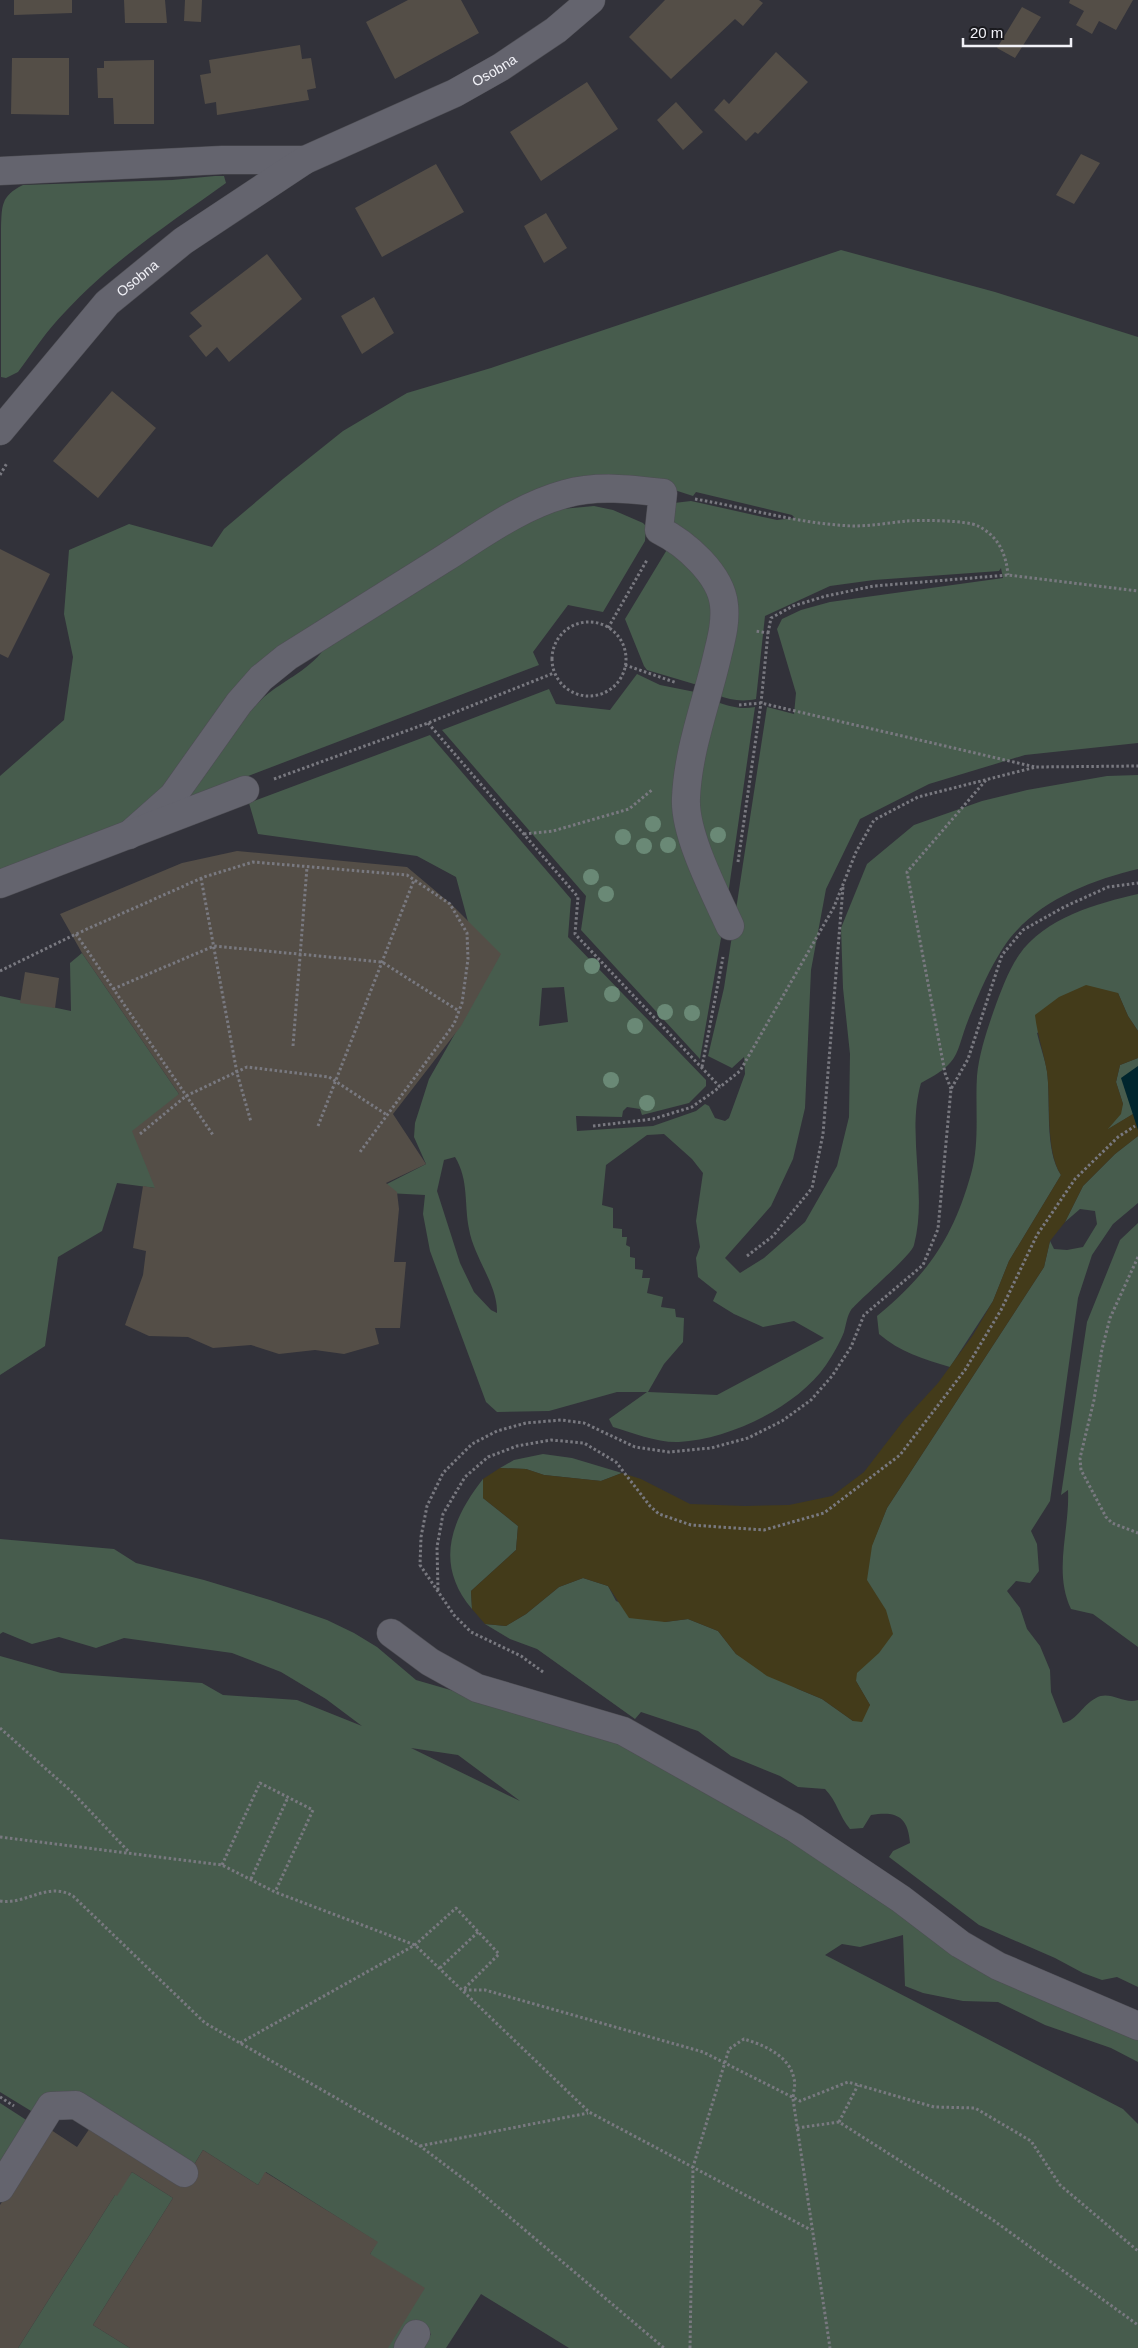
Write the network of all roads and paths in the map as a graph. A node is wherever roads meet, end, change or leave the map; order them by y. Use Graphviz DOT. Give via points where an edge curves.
graph roads {
  1 [pos="591,0"];
  2 [pos="305,160"];
  3 [pos="0,171"];
  4 [pos="0,431"];
  5 [pos="9,460"];
  6 [pos="0,475"];
  7 [pos="663,493"];
  8 [pos="652,552"];
  9 [pos="1008,575"];
  10 [pos="1138,591"];
  11 [pos="724,626"];
  12 [pos="608,628"];
  13 [pos="768,634"];
  14 [pos="625,665"];
  15 [pos="640,671"];
  16 [pos="554,673"];
  17 [pos="428,723"];
  18 [pos="1138,766"];
  19 [pos="1036,767"];
  20 [pos="986,780"];
  21 [pos="656,787"];
  22 [pos="245,790"];
  23 [pos="524,834"];
  24 [pos="129,835"];
  25 [pos="307,867"];
  26 [pos="201,878"];
  27 [pos="414,880"];
  28 [pos="1138,883"];
  29 [pos="0,884"];
  30 [pos="844,884"];
  31 [pos="730,926"];
  32 [pos="76,934"];
  33 [pos="214,946"];
  34 [pos="300,954"];
  35 [pos="382,962"];
  36 [pos="0,971"];
  37 [pos="114,989"];
  38 [pos="459,1011"];
  39 [pos="292,1046"];
  40 [pos="237,1072"];
  41 [pos="336,1082"];
  42 [pos="720,1087"];
  43 [pos="951,1090"];
  44 [pos="186,1096"];
  45 [pos="387,1115"];
  46 [pos="251,1122"];
  47 [pos="318,1126"];
  48 [pos="593,1126"];
  49 [pos="1134,1126"];
  50 [pos="140,1134"];
  51 [pos="213,1135"];
  52 [pos="360,1152"];
  53 [pos="747,1256"];
  54 [pos="1138,1257"];
  55 [pos="1138,1533"];
  56 [pos="438,1590"];
  57 [pos="391,1633"];
  58 [pos="548,1676"];
  59 [pos="0,1728"];
  60 [pos="288,1797"];
  61 [pos="0,1837"];
  62 [pos="130,1852"];
  63 [pos="222,1865"];
  64 [pos="251,1880"];
  65 [pos="275,1892"];
  66 [pos="0,1902"];
  67 [pos="478,1932"];
  68 [pos="415,1945"];
  69 [pos="440,1968"];
  70 [pos="463,1990"];
  71 [pos="1138,2026"];
  72 [pos="240,2043"];
  73 [pos="726,2065"];
  74 [pos="858,2085"];
  75 [pos="793,2099"];
  76 [pos="589,2112"];
  77 [pos="839,2122"];
  78 [pos="797,2128"];
  79 [pos="420,2146"];
  80 [pos="693,2167"];
  81 [pos="184,2173"];
  82 [pos="0,2188"];
  83 [pos="811,2230"];
  84 [pos="1138,2251"];
  85 [pos="1138,2325"];
  86 [pos="664,2348"];
  87 [pos="691,2348"];
  88 [pos="830,2348"];
  1 -- 2 [label="street, Osobna" via="549,35 472,85"];
  2 -- 3 [label="street, Osobna" via="222,160"];
  2 -- 4 [label="street, Osobna" via="183,241 108,303"];
  5 -- 6 [label="path"];
  7 -- 9 [label="path" via="818,523 854,526 922,520 977,525 997,540 1006,559"];
  7 -- 11 [label="street" via="660,530 699,559 713,576 724,603"];
  7 -- 24 [label="street" via="596,489 566,493 540,503 486,532 288,657 261,678 239,703 173,796"];
  8 -- 12 [label="path"];
  9 -- 10 [label="path"];
  9 -- 13 [label="path" via="874,586 826,596 793,606 771,618"];
  11 -- 13 [label="path"];
  11 -- 31 [label="street" via="693,746 686,818"];
  12 -- 14 [label="path" via="622,642"];
  12 -- 16 [label="path" via="586,622 572,626 562,634 554,646"];
  13 -- 19 [label="path" via="761,703"];
  14 -- 15 [label="path"];
  14 -- 16 [label="path" via="618,684 591,696 576,694"];
  16 -- 17 [label="path"];
  17 -- 22 [label="path"];
  17 -- 23 [label="path"];
  18 -- 19 [label="path"];
  19 -- 20 [label="path"];
  20 -- 30 [label="path" via="918,797 874,820 856,852"];
  20 -- 43 [label="path" via="907,872 945,1073"];
  21 -- 23 [label="path" via="629,809 552,831"];
  22 -- 24 [label="street"];
  23 -- 42 [label="path" via="578,897 575,934"];
  24 -- 29 [label="street"];
  25 -- 26 [label="path" via="253,862"];
  25 -- 27 [label="path" via="407,875"];
  25 -- 34 [label="path"];
  26 -- 32 [label="path"];
  26 -- 33 [label="path"];
  27 -- 35 [label="path"];
  27 -- 38 [label="path" via="450,904 467,933 468,959"];
  28 -- 43 [label="path" via="1108,887 1023,930 1002,955 968,1059"];
  30 -- 42 [label="path" via="740,1071"];
  30 -- 53 [label="path" via="823,1134 812,1188 773,1236"];
  32 -- 36 [label="path"];
  32 -- 37 [label="path"];
  33 -- 34 [label="path"];
  33 -- 37 [label="path"];
  33 -- 40 [label="path"];
  34 -- 35 [label="path"];
  34 -- 39 [label="path"];
  35 -- 38 [label="path"];
  35 -- 41 [label="path"];
  37 -- 44 [label="path"];
  38 -- 45 [label="path" via="454,1024"];
  40 -- 41 [label="path" via="247,1067 258,1068 317,1074"];
  40 -- 44 [label="path"];
  40 -- 46 [label="path"];
  41 -- 45 [label="path"];
  41 -- 47 [label="path"];
  42 -- 48 [label="path" via="692,1106 661,1116"];
  43 -- 56 [label="path" via="938,1229 923,1265 864,1315 851,1347 832,1376 810,1400 782,1421 748,1438 710,1448 669,1452 635,1447 584,1423 568,1421 526,1423 497,1431 472,1444 443,1473 427,1506 420,1565"];
  44 -- 50 [label="path"];
  44 -- 51 [label="path"];
  45 -- 52 [label="path"];
  49 -- 56 [label="path" via="1118,1137 1075,1179 1037,1235 1001,1310 965,1370 900,1455 824,1513 764,1530 691,1525 658,1514 616,1462 584,1443 551,1440 517,1446 488,1458 465,1477 443,1514 437,1547"];
  54 -- 55 [label="path" via="1110,1318 1080,1458 1081,1470 1106,1517 1112,1523"];
  56 -- 58 [label="path" via="454,1615 471,1632 521,1656"];
  57 -- 71 [label="street" via="430,1662 477,1688 623,1731 795,1828 901,1899 960,1944 998,1966"];
  59 -- 62 [label="path" via="72,1792"];
  60 -- 63 [label="path" via="260,1783"];
  60 -- 64 [label="path"];
  60 -- 65 [label="path" via="313,1810"];
  61 -- 62 [label="path"];
  62 -- 63 [label="path"];
  63 -- 64 [label="path"];
  64 -- 65 [label="path"];
  65 -- 68 [label="path"];
  66 -- 72 [label="path" via="52,1890 68,1894 85,1906 193,2013"];
  67 -- 68 [label="path" via="456,1908"];
  67 -- 69 [label="path"];
  67 -- 70 [label="path" via="499,1954"];
  68 -- 69 [label="path"];
  68 -- 72 [label="path"];
  69 -- 70 [label="path"];
  70 -- 73 [label="path" via="485,1990 703,2052"];
  70 -- 76 [label="path"];
  72 -- 79 [label="path"];
  73 -- 75 [label="path"];
  73 -- 75 [label="path" via="730,2049 744,2039 764,2045 784,2060 794,2079"];
  73 -- 80 [label="path"];
  74 -- 75 [label="path" via="848,2082 800,2101"];
  74 -- 77 [label="path"];
  74 -- 84 [label="path" via="934,2107 975,2108 1031,2142 1060,2185"];
  75 -- 78 [label="path"];
  76 -- 79 [label="path"];
  76 -- 80 [label="path"];
  77 -- 78 [label="path"];
  77 -- 85 [label="path" via="993,2220"];
  78 -- 83 [label="path"];
  79 -- 86 [label="path" via="473,2186"];
  80 -- 83 [label="path"];
  80 -- 87 [label="path"];
  81 -- 82 [label="street" via="76,2105 51,2106"];
  83 -- 88 [label="path"];
}
